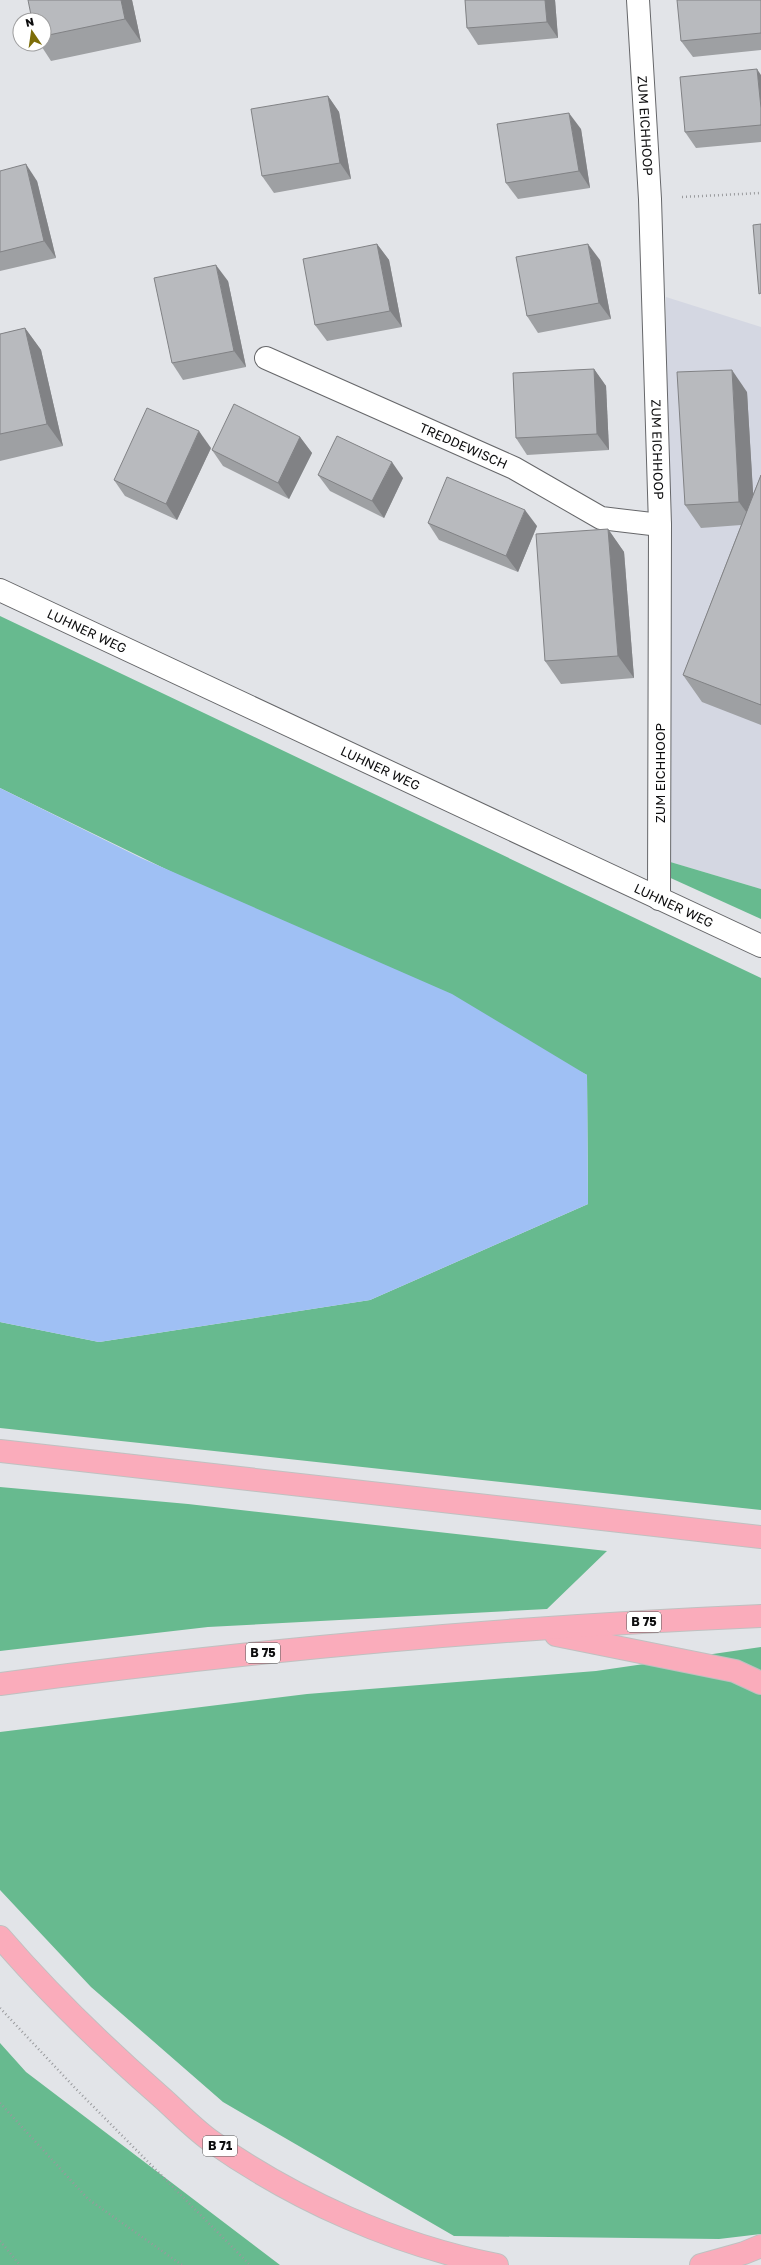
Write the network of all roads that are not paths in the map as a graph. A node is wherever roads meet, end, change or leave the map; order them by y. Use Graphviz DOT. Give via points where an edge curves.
graph roads {
  1 [pos="638,0"];
  2 [pos="266,358"];
  3 [pos="660,525"];
  4 [pos="0,590"];
  5 [pos="659,899"];
  6 [pos="761,946"];
  7 [pos="0,1451"];
  8 [pos="761,1536"];
  9 [pos="761,1616"];
  10 [pos="527,1630"];
  11 [pos="761,1683"];
  12 [pos="0,1684"];
  13 [pos="0,1938"];
  14 [pos="761,2246"];
  15 [pos="496,2265"];
  16 [pos="701,2265"];
  1 -- 3 [label="street, ZUM EICHHOOP" via="650,199"];
  2 -- 3 [label="street, TREDDEWISCH" via="514,468 601,518"];
  3 -- 5 [label="street, ZUM EICHHOOP"];
  4 -- 5 [label="street, LUHNER WEG"];
  5 -- 6 [label="street, LUHNER WEG"];
  7 -- 8 [label="main road"];
  9 -- 10 [label="main road, B 75"];
  10 -- 11 [label="main road" via="735,1671"];
  10 -- 12 [label="main road, B 75" via="192,1660"];
  13 -- 15 [label="main road, B 71" via="133,2073 210,2140 290,2190 371,2228 470,2260"];
  14 -- 16 [label="main road"];
}
